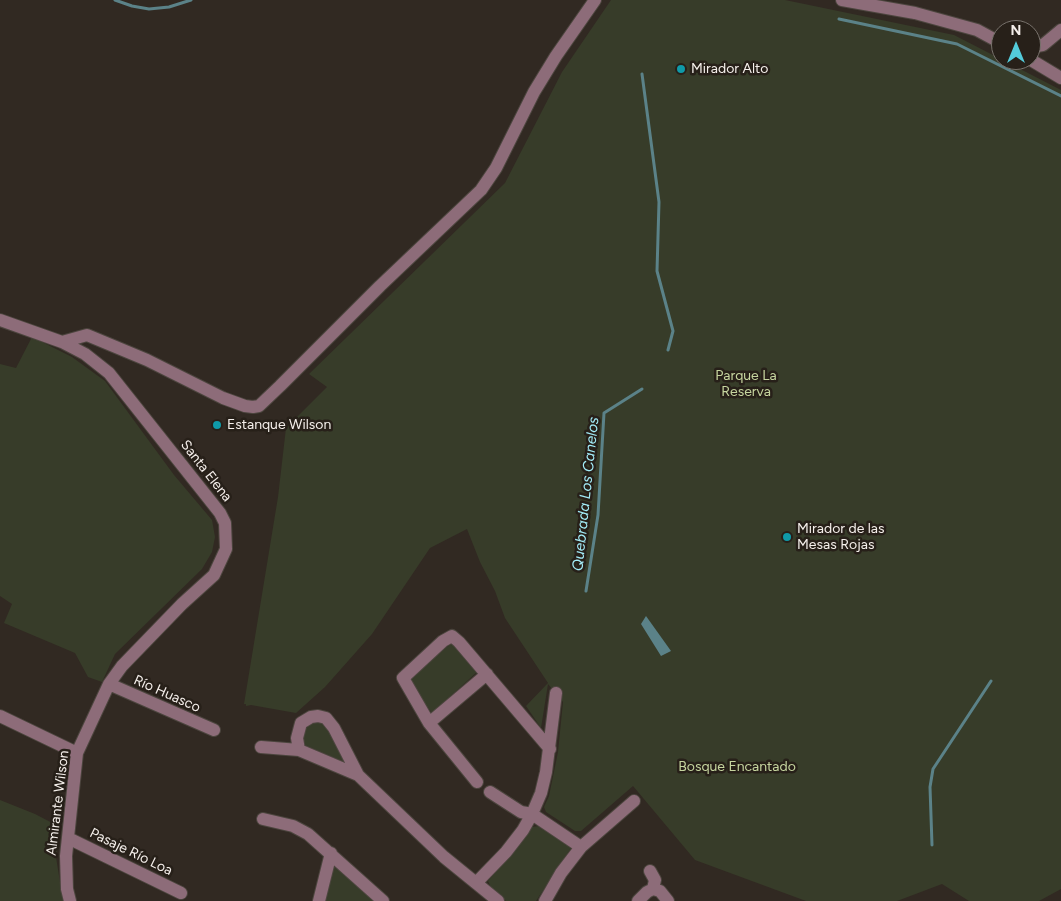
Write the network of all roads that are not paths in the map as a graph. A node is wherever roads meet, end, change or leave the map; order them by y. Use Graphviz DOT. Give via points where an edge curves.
graph roads {
  1 [pos="595,0"];
  2 [pos="842,0"];
  3 [pos="1061,30"];
  4 [pos="991,38"];
  5 [pos="1041,45"];
  6 [pos="1041,66"];
  7 [pos="1061,78"];
  8 [pos="0,320"];
  9 [pos="62,342"];
  10 [pos="486,674"];
  11 [pos="109,684"];
  12 [pos="556,694"];
  13 [pos="0,716"];
  14 [pos="429,722"];
  15 [pos="214,730"];
  16 [pos="261,746"];
  17 [pos="550,749"];
  18 [pos="299,750"];
  19 [pos="77,753"];
  20 [pos="358,775"];
  21 [pos="477,782"];
  22 [pos="490,792"];
  23 [pos="634,801"];
  24 [pos="532,814"];
  25 [pos="263,819"];
  26 [pos="68,838"];
  27 [pos="581,847"];
  28 [pos="331,854"];
  29 [pos="650,871"];
  30 [pos="476,883"];
  31 [pos="653,889"];
  32 [pos="182,893"];
  33 [pos="70,901"];
  34 [pos="319,901"];
  35 [pos="383,901"];
  36 [pos="487,901"];
  37 [pos="498,901"];
  38 [pos="545,901"];
  39 [pos="638,901"];
  40 [pos="668,901"];
  1 -- 9 [label="street" via="534,92 496,168 481,190 258,406 245,406 223,398 147,360 86,335"];
  2 -- 4 [label="street" via="915,13 977,30"];
  3 -- 5 [label="street"];
  6 -- 7 [label="street"];
  8 -- 9 [label="street, Santa Elena"];
  9 -- 11 [label="street, Santa Elena" via="85,354 109,374 225,523 226,549 214,575 145,642"];
  10 -- 14 [label="street"];
  10 -- 14 [label="street" via="452,636 443,641 403,678"];
  10 -- 17 [label="street"];
  11 -- 15 [label="street, Río Huasco"];
  11 -- 19 [label="street, Almirante Wilson"];
  12 -- 17 [label="street"];
  13 -- 19 [label="street"];
  14 -- 21 [label="street"];
  16 -- 18 [label="street"];
  17 -- 24 [label="street"];
  18 -- 20 [label="street"];
  18 -- 20 [label="street" via="297,738 301,723 311,717 326,718"];
  19 -- 26 [label="street, Almirante Wilson"];
  20 -- 30 [label="street"];
  22 -- 24 [label="street" via="521,812"];
  23 -- 27 [label="street"];
  24 -- 27 [label="street"];
  24 -- 30 [label="street" via="506,852"];
  25 -- 28 [label="street" via="293,826"];
  26 -- 32 [label="street, Pasaje Río Loa"];
  26 -- 33 [label="street, Almirante Wilson" via="66,877"];
  27 -- 38 [label="street"];
  28 -- 34 [label="street"];
  28 -- 35 [label="street"];
  29 -- 31 [label="street" via="655,880"];
  30 -- 36 [label="street"];
  30 -- 37 [label="street"];
  31 -- 39 [label="street"];
  31 -- 40 [label="street" via="660,891"];
}
